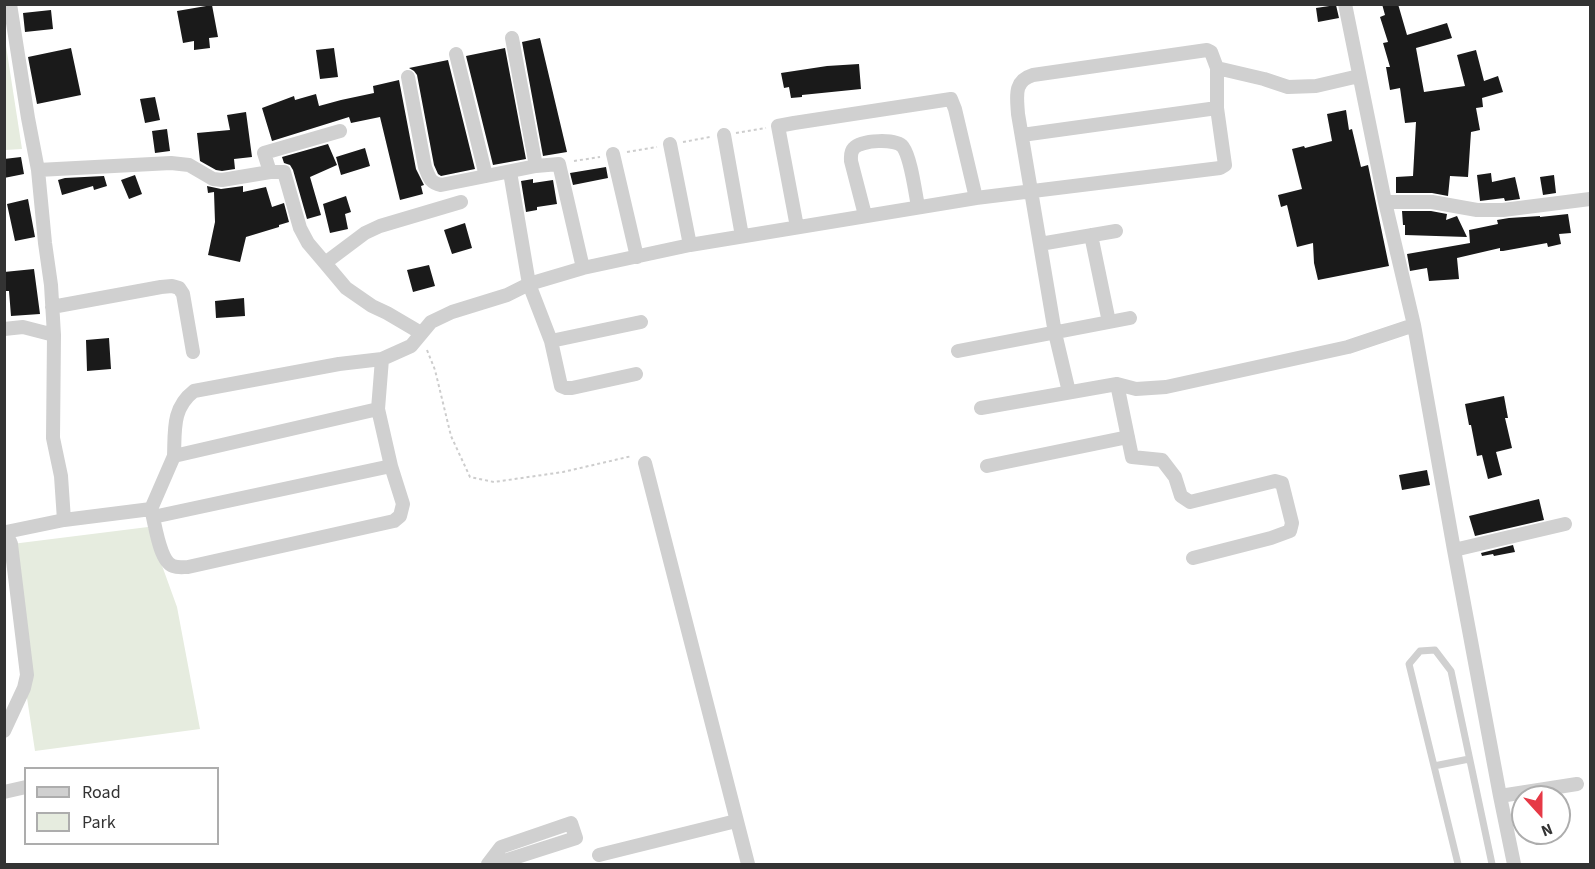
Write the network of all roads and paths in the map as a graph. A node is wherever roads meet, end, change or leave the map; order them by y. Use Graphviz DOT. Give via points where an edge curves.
graph roads {
  1 [pos="10,4"];
  2 [pos="1345,4"];
  3 [pos="512,38"];
  4 [pos="456,54"];
  5 [pos="1217,68"];
  6 [pos="1359,76"];
  7 [pos="408,77"];
  8 [pos="1217,108"];
  9 [pos="340,131"];
  10 [pos="724,135"];
  11 [pos="1022,135"];
  12 [pos="670,144"];
  13 [pos="613,154"];
  14 [pos="536,166"];
  15 [pos="38,170"];
  16 [pos="270,172"];
  17 [pos="510,172"];
  18 [pos="486,176"];
  19 [pos="1032,192"];
  20 [pos="976,198"];
  21 [pos="1590,199"];
  22 [pos="461,202"];
  23 [pos="1385,202"];
  24 [pos="918,206"];
  25 [pos="866,215"];
  26 [pos="797,227"];
  27 [pos="1116,231"];
  28 [pos="1092,235"];
  29 [pos="742,236"];
  30 [pos="1041,244"];
  31 [pos="690,245"];
  32 [pos="637,257"];
  33 [pos="326,263"];
  34 [pos="583,268"];
  35 [pos="529,284"];
  36 [pos="52,307"];
  37 [pos="1130,318"];
  38 [pos="641,322"];
  39 [pos="1109,322"];
  40 [pos="1414,325"];
  41 [pos="4,329"];
  42 [pos="421,333"];
  43 [pos="1055,333"];
  44 [pos="54,335"];
  45 [pos="551,341"];
  46 [pos="958,351"];
  47 [pos="193,352"];
  48 [pos="382,359"];
  49 [pos="636,374"];
  50 [pos="1116,384"];
  51 [pos="1070,392"];
  52 [pos="981,408"];
  53 [pos="378,410"];
  54 [pos="1128,437"];
  55 [pos="174,456"];
  56 [pos="645,463"];
  57 [pos="391,466"];
  58 [pos="987,466"];
  59 [pos="152,513"];
  60 [pos="64,520"];
  61 [pos="1565,524"];
  62 [pos="5,532"];
  63 [pos="1454,550"];
  64 [pos="1193,558"];
  65 [pos="4,731"];
  66 [pos="1469,759"];
  67 [pos="1434,766"];
  68 [pos="1578,784"];
  69 [pos="24,787"];
  70 [pos="4,792"];
  71 [pos="1500,796"];
  72 [pos="736,821"];
  73 [pos="599,855"];
  74 [pos="488,864"];
  75 [pos="495,864"];
  76 [pos="748,864"];
  77 [pos="1458,864"];
  78 [pos="1492,864"];
  79 [pos="1514,864"];
  1 -- 15 [label="street"];
  2 -- 6 [label="street"];
  3 -- 14 [label="street"];
  4 -- 18 [label="street"];
  5 -- 6 [label="street" via="1288,87 1316,86"];
  5 -- 8 [label="street"];
  5 -- 11 [label="street" via="1207,50 1029,76 1023,79 1017,93"];
  6 -- 23 [label="street"];
  7 -- 18 [label="street" via="429,178 441,185"];
  8 -- 11 [label="street"];
  8 -- 19 [label="street" via="1223,167"];
  9 -- 16 [label="street" via="264,153"];
  10 -- 29 [label="street"];
  11 -- 19 [label="street"];
  12 -- 31 [label="street"];
  13 -- 32 [label="street"];
  14 -- 17 [label="street"];
  14 -- 34 [label="street" via="559,164"];
  15 -- 16 [label="street" via="171,163 189,165 222,180"];
  15 -- 36 [label="street"];
  16 -- 33 [label="street" via="284,172 300,228"];
  17 -- 18 [label="street"];
  17 -- 35 [label="street"];
  19 -- 20 [label="street"];
  19 -- 30 [label="street"];
  20 -- 24 [label="street"];
  20 -- 26 [label="street" via="951,99 794,123 778,126"];
  21 -- 23 [label="street" via="1503,210 1432,202"];
  22 -- 33 [label="street" via="380,226"];
  23 -- 40 [label="street"];
  24 -- 25 [label="street"];
  24 -- 25 [label="street" via="902,146 881,141 861,144 853,149 851,162"];
  25 -- 26 [label="street"];
  26 -- 29 [label="street"];
  27 -- 28 [label="street"];
  28 -- 30 [label="street"];
  28 -- 39 [label="street"];
  29 -- 31 [label="street"];
  30 -- 43 [label="street"];
  31 -- 32 [label="street"];
  32 -- 34 [label="street"];
  33 -- 42 [label="street" via="346,288"];
  34 -- 35 [label="street"];
  35 -- 42 [label="street" via="452,312 431,322"];
  35 -- 45 [label="street"];
  36 -- 44 [label="street"];
  36 -- 47 [label="street" via="161,287 179,288"];
  37 -- 39 [label="street"];
  38 -- 45 [label="street"];
  39 -- 43 [label="street"];
  40 -- 50 [label="street" via="1348,347 1166,387 1136,389"];
  40 -- 63 [label="street"];
  41 -- 44 [label="street" via="24,327"];
  42 -- 48 [label="street" via="411,346"];
  42 -- 56 [label="path" via="435,370 450,436 470,477 505,481 635,455 640,455"];
  43 -- 46 [label="street"];
  43 -- 51 [label="street"];
  44 -- 60 [label="street" via="53,438"];
  45 -- 49 [label="street" via="564,388"];
  48 -- 53 [label="street"];
  48 -- 55 [label="street" via="195,391 181,404 176,417"];
  50 -- 51 [label="street"];
  50 -- 54 [label="street"];
  51 -- 52 [label="street"];
  53 -- 55 [label="street"];
  53 -- 57 [label="street"];
  54 -- 58 [label="street"];
  54 -- 64 [label="street" via="1132,457 1162,460 1175,477 1181,496 1190,502 1275,481 1282,483 1292,523 1290,531"];
  55 -- 59 [label="street"];
  56 -- 72 [label="street"];
  57 -- 59 [label="street"];
  57 -- 59 [label="street" via="403,504 398,519 188,567 177,567 166,560"];
  59 -- 60 [label="street"];
  60 -- 62 [label="street"];
  61 -- 63 [label="street"];
  62 -- 65 [label="street" via="11,544 27,675"];
  63 -- 71 [label="street"];
  66 -- 67 [label="lane"];
  66 -- 67 [label="lane" via="1451,671 1435,650 1420,651 1409,664"];
  66 -- 78 [label="lane"];
  67 -- 77 [label="lane"];
  68 -- 71 [label="street"];
  69 -- 70 [label="street"];
  71 -- 79 [label="street"];
  72 -- 73 [label="street"];
  72 -- 76 [label="street"];
  74 -- 75 [label="street" via="501,847 571,823 576,838"];
}
